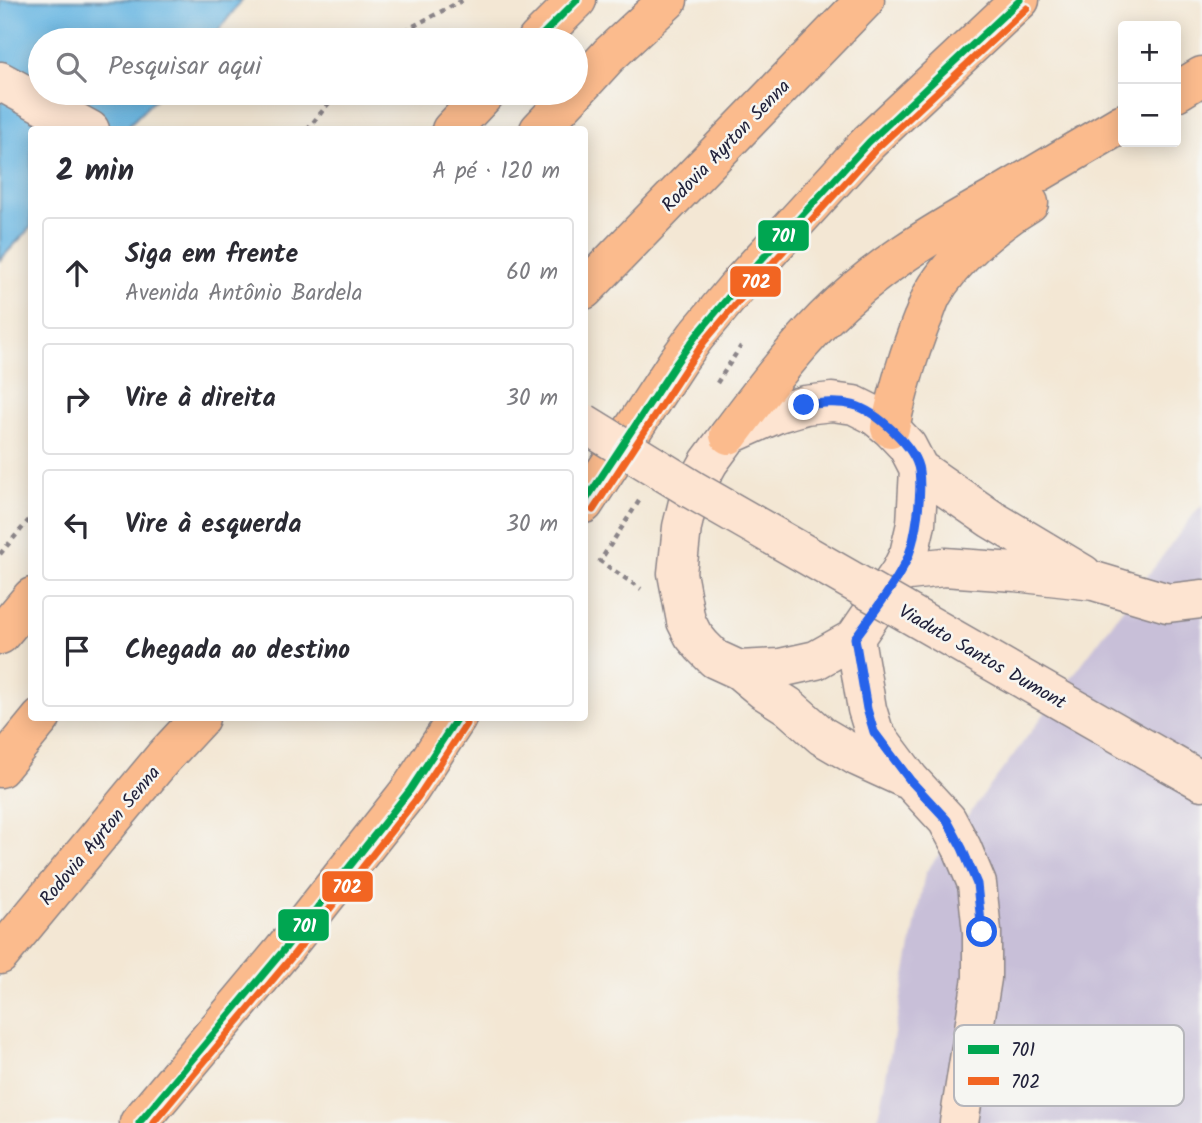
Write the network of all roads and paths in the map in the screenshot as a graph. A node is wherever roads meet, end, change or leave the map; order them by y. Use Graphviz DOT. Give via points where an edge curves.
graph roads {
  1 [pos="463,0"];
  2 [pos="577,0"];
  3 [pos="668,0"];
  4 [pos="865,0"];
  5 [pos="1020,0"];
  6 [pos="410,28"];
  7 [pos="549,28"];
  8 [pos="1202,76"];
  9 [pos="588,78"];
  10 [pos="0,81"];
  11 [pos="1181,89"];
  12 [pos="28,96"];
  13 [pos="1202,104"];
  14 [pos="44,105"];
  15 [pos="327,105"];
  16 [pos="474,105"];
  17 [pos="563,105"];
  18 [pos="1181,116"];
  19 [pos="83,126"];
  20 [pos="310,126"];
  21 [pos="455,126"];
  22 [pos="543,126"];
  23 [pos="1118,126"];
  24 [pos="1126,147"];
  25 [pos="588,286"];
  26 [pos="588,425"];
  27 [pos="890,428"];
  28 [pos="729,435"];
  29 [pos="919,469"];
  30 [pos="588,498"];
  31 [pos="28,521"];
  32 [pos="0,554"];
  33 [pos="900,572"];
  34 [pos="1094,581"];
  35 [pos="1202,599"];
  36 [pos="28,602"];
  37 [pos="0,635"];
  38 [pos="855,638"];
  39 [pos="738,670"];
  40 [pos="39,721"];
  41 [pos="197,721"];
  42 [pos="455,721"];
  43 [pos="0,768"];
  44 [pos="910,780"];
  45 [pos="1202,781"];
  46 [pos="0,955"];
  47 [pos="975,1025"];
  48 [pos="139,1123"];
  1 -- 6 [label="path"];
  2 -- 7 [label="highway"];
  3 -- 9 [label="highway"];
  4 -- 25 [label="highway, Rodovia Ayrton Senna"];
  5 -- 30 [label="highway" via="869,142 741,282 677,362"];
  8 -- 11 [label="highway"];
  10 -- 12 [label="street"];
  13 -- 18 [label="highway"];
  14 -- 19 [label="street"];
  15 -- 20 [label="path"];
  16 -- 21 [label="highway"];
  17 -- 22 [label="highway"];
  23 -- 28 [label="highway" via="889,263 825,318"];
  24 -- 27 [label="highway" via="1025,205 951,267 932,295 916,335"];
  26 -- 45 [label="street, Viaduto Santos Dumont, bridge"];
  27 -- 28 [label="street" via="854,405 832,402 778,413"];
  27 -- 29 [label="street"];
  28 -- 39 [label="street" via="690,498 677,573 693,635 715,659"];
  29 -- 33 [label="street" via="916,524"];
  29 -- 34 [label="street"];
  31 -- 32 [label="path"];
  33 -- 34 [label="street" via="968,568"];
  33 -- 38 [label="street"];
  34 -- 35 [label="street" via="1168,603"];
  36 -- 37 [label="highway"];
  38 -- 39 [label="street" via="816,660"];
  38 -- 44 [label="street" via="874,732"];
  39 -- 44 [label="street" via="822,736"];
  40 -- 43 [label="highway"];
  41 -- 46 [label="highway, Rodovia Ayrton Senna"];
  42 -- 48 [label="highway" via="394,811"];
  44 -- 47 [label="street" via="947,820 977,884 982,978"];
}
